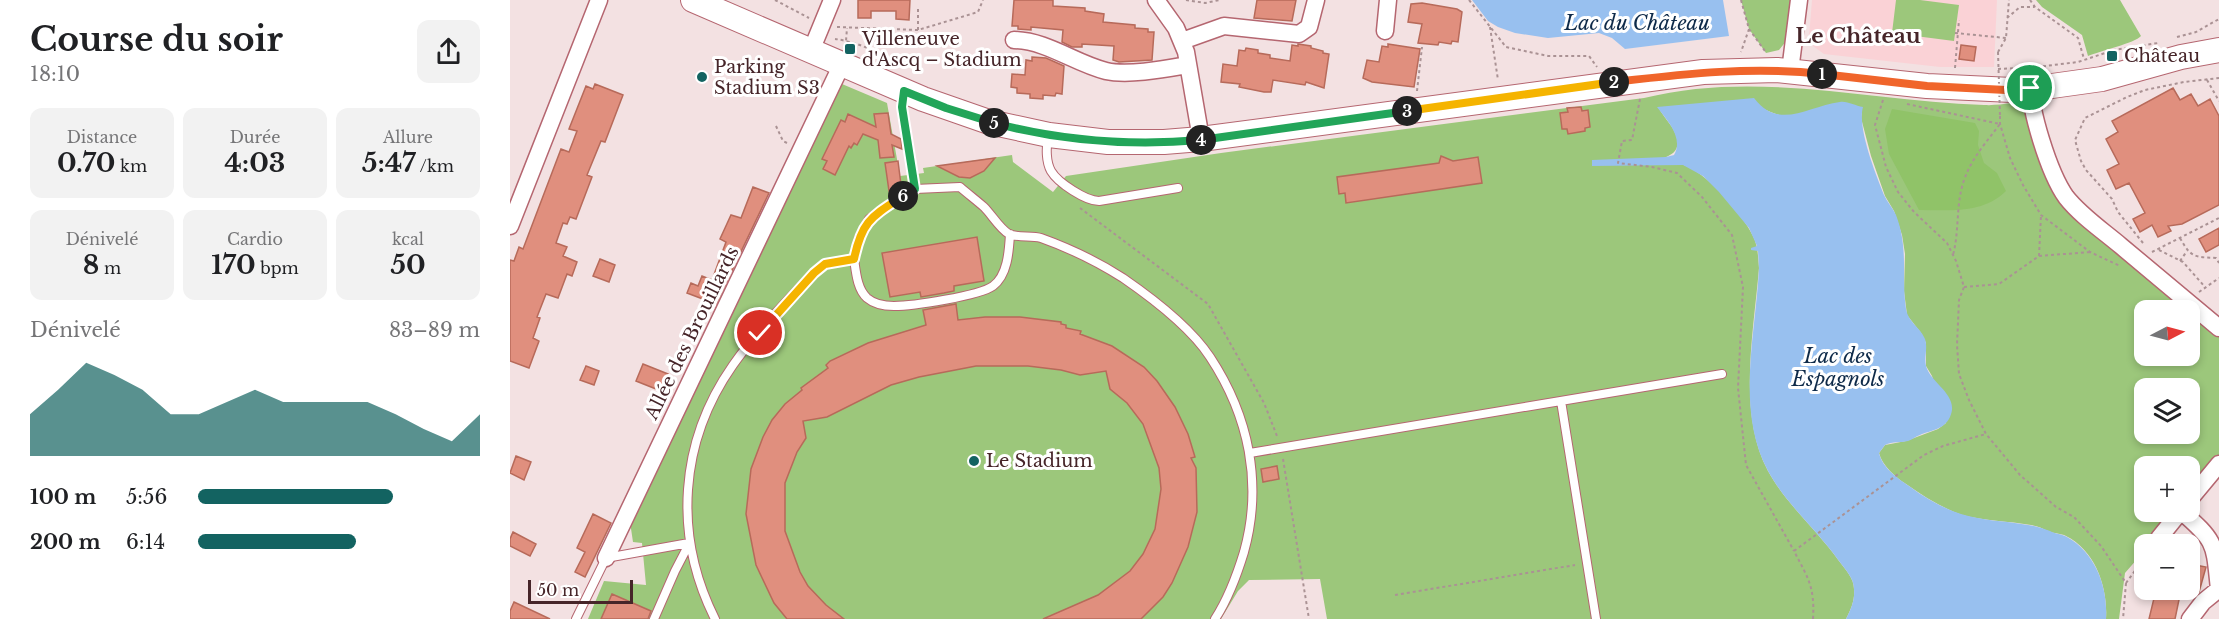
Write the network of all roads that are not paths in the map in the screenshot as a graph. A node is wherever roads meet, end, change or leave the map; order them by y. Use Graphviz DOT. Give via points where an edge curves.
graph roads {
  1 [pos="599,0"];
  2 [pos="693,0"];
  3 [pos="832,0"];
  4 [pos="1156,0"];
  5 [pos="1316,0"];
  6 [pos="1388,0"];
  7 [pos="1799,0"];
  8 [pos="1385,31"];
  9 [pos="2219,34"];
  10 [pos="817,38"];
  11 [pos="1014,40"];
  12 [pos="1182,40"];
  13 [pos="844,50"];
  14 [pos="2219,50"];
  15 [pos="1188,65"];
  16 [pos="1790,71"];
  17 [pos="2029,75"];
  18 [pos="904,91"];
  19 [pos="1049,135"];
  20 [pos="1202,140"];
  21 [pos="915,189"];
  22 [pos="1178,189"];
  23 [pos="510,226"];
  24 [pos="1010,234"];
  25 [pos="854,259"];
  26 [pos="2219,328"];
  27 [pos="1722,374"];
  28 [pos="1561,401"];
  29 [pos="1250,453"];
  30 [pos="2219,464"];
  31 [pos="2200,487"];
  32 [pos="2173,522"];
  33 [pos="2192,522"];
  34 [pos="2162,534"];
  35 [pos="690,543"];
  36 [pos="606,558"];
  37 [pos="576,619"];
  38 [pos="654,619"];
  39 [pos="715,619"];
  40 [pos="1215,619"];
  41 [pos="1596,619"];
  42 [pos="2190,619"];
  1 -- 23 [label="street"];
  2 -- 10 [label="street"];
  3 -- 10 [label="street"];
  4 -- 12 [label="street"];
  5 -- 12 [label="street" via="1309,27 1299,34 1224,26"];
  6 -- 8 [label="street"];
  7 -- 16 [label="street"];
  9 -- 17 [label="street" via="2152,57"];
  10 -- 13 [label="street"];
  11 -- 15 [label="street" via="1038,43 1113,72"];
  12 -- 15 [label="street"];
  13 -- 18 [label="street"];
  13 -- 36 [label="street, Allée des Brouillards" via="802,149"];
  14 -- 17 [label="street" via="2102,79"];
  15 -- 20 [label="street"];
  16 -- 17 [label="street" via="1927,86 1985,88"];
  16 -- 20 [label="street" via="1680,74"];
  17 -- 26 [label="street" via="2045,150 2060,188 2074,206 2145,257"];
  18 -- 19 [label="street" via="978,118"];
  18 -- 21 [label="lane" via="902,107"];
  19 -- 20 [label="street" via="1108,142"];
  19 -- 22 [label="lane" via="1051,172 1088,199 1099,201"];
  21 -- 24 [label="lane" via="960,187"];
  21 -- 25 [label="lane" via="869,219"];
  24 -- 25 [label="lane" via="1008,259 995,285 983,291 910,305 878,304 867,298 859,286"];
  24 -- 29 [label="lane" via="1038,237 1076,252 1122,278 1180,325 1209,355 1234,398"];
  25 -- 35 [label="lane" via="825,264 814,273 733,365 710,403 695,442 687,490"];
  27 -- 28 [label="lane"];
  28 -- 29 [label="lane"];
  28 -- 41 [label="lane"];
  29 -- 40 [label="lane" via="1250,531 1238,573"];
  30 -- 31 [label="street"];
  32 -- 34 [label="street"];
  33 -- 42 [label="street" via="2210,539 2219,589"];
  35 -- 36 [label="lane"];
  35 -- 38 [label="lane"];
  35 -- 39 [label="lane" via="703,595"];
  36 -- 37 [label="lane, Allée des Brouillards"];
}
